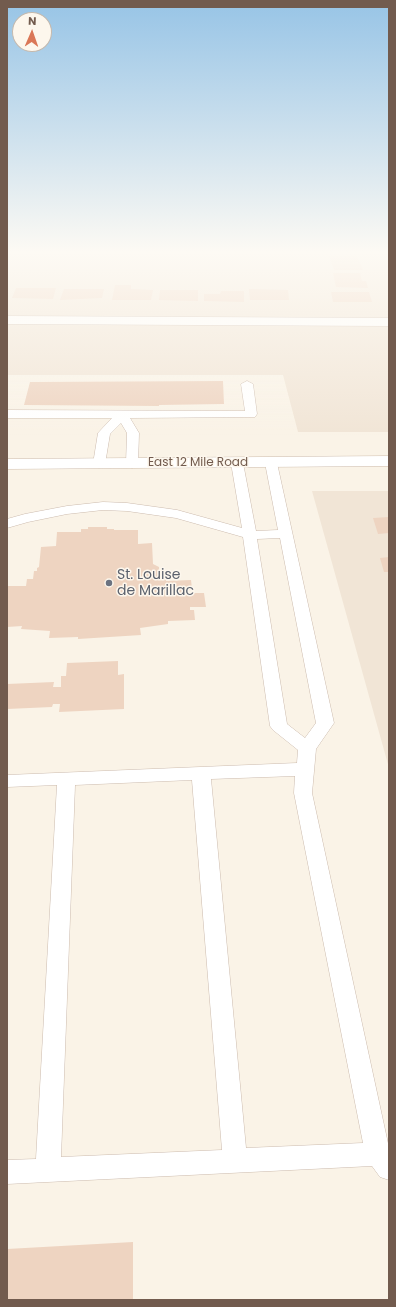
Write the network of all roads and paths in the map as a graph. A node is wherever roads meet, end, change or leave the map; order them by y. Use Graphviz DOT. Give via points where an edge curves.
graph roads {
  1 [pos="7,320"];
  2 [pos="389,322"];
  3 [pos="247,384"];
  4 [pos="7,414"];
  5 [pos="122,415"];
  6 [pos="389,461"];
  7 [pos="271,462"];
  8 [pos="237,463"];
  9 [pos="7,464"];
  10 [pos="99,464"];
  11 [pos="132,464"];
  12 [pos="7,524"];
  13 [pos="286,534"];
  14 [pos="250,535"];
  15 [pos="306,758"];
  16 [pos="201,773"];
  17 [pos="66,779"];
  18 [pos="7,781"];
  19 [pos="235,1161"];
  20 [pos="383,1161"];
  21 [pos="48,1170"];
  22 [pos="7,1172"];
  1 -- 2 [label="street"];
  3 -- 5 [label="lane" via="251,414"];
  4 -- 5 [label="lane"];
  5 -- 10 [label="lane" via="104,433"];
  5 -- 11 [label="lane" via="133,433"];
  6 -- 7 [label="street, East 12 Mile Road"];
  7 -- 8 [label="street, East 12 Mile Road"];
  7 -- 13 [label="lane"];
  8 -- 11 [label="street, East 12 Mile Road"];
  8 -- 14 [label="lane"];
  9 -- 10 [label="street, East 12 Mile Road"];
  10 -- 11 [label="street, East 12 Mile Road"];
  12 -- 14 [label="lane" via="67,510 103,506 127,507 177,514"];
  13 -- 14 [label="lane"];
  13 -- 15 [label="lane" via="325,723"];
  14 -- 15 [label="lane" via="279,726"];
  15 -- 16 [label="lane"];
  15 -- 20 [label="lane" via="303,793"];
  16 -- 17 [label="lane"];
  16 -- 19 [label="lane"];
  17 -- 18 [label="lane"];
  17 -- 21 [label="lane"];
  19 -- 20 [label="lane"];
  19 -- 21 [label="lane"];
  21 -- 22 [label="lane"];
}
